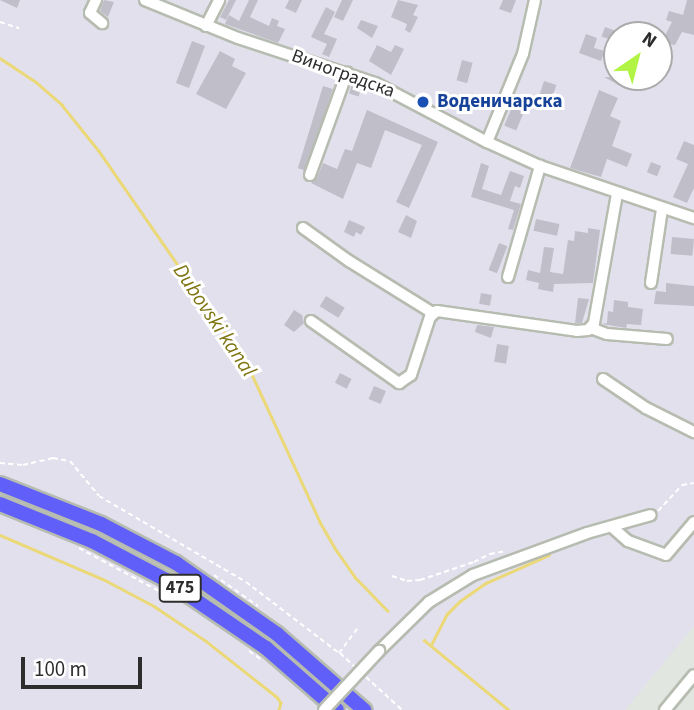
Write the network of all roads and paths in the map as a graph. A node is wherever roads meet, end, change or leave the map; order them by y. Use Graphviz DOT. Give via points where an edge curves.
graph roads {
  1 [pos="96,0"];
  2 [pos="145,0"];
  3 [pos="219,0"];
  4 [pos="536,0"];
  5 [pos="0,22"];
  6 [pos="102,23"];
  7 [pos="206,26"];
  8 [pos="19,28"];
  9 [pos="347,73"];
  10 [pos="487,142"];
  11 [pos="540,166"];
  12 [pos="310,175"];
  13 [pos="617,194"];
  14 [pos="662,209"];
  15 [pos="694,218"];
  16 [pos="303,228"];
  17 [pos="508,277"];
  18 [pos="651,282"];
  19 [pos="433,313"];
  20 [pos="311,321"];
  21 [pos="591,328"];
  22 [pos="667,339"];
  23 [pos="603,379"];
  24 [pos="694,432"];
  25 [pos="0,463"];
  26 [pos="694,483"];
  27 [pos="0,484"];
  28 [pos="0,504"];
  29 [pos="651,515"];
  30 [pos="694,522"];
  31 [pos="613,528"];
  32 [pos="70,544"];
  33 [pos="526,554"];
  34 [pos="392,576"];
  35 [pos="179,603"];
  36 [pos="358,628"];
  37 [pos="247,649"];
  38 [pos="339,653"];
  39 [pos="267,664"];
  40 [pos="356,667"];
  41 [pos="364,675"];
  42 [pos="694,675"];
  43 [pos="324,710"];
  44 [pos="337,710"];
  45 [pos="364,710"];
  46 [pos="402,710"];
  47 [pos="666,710"];
  1 -- 6 [label="street" via="90,13"];
  2 -- 7 [label="street, Виноградска"];
  3 -- 7 [label="street"];
  4 -- 10 [label="street" via="523,54"];
  5 -- 8 [label="path"];
  7 -- 9 [label="street, Виноградска"];
  9 -- 10 [label="street, Виноградска" via="394,92"];
  9 -- 12 [label="street"];
  10 -- 11 [label="street, Виноградска"];
  11 -- 13 [label="street, Виноградска"];
  11 -- 17 [label="street"];
  13 -- 14 [label="street, Виноградска"];
  13 -- 21 [label="street"];
  14 -- 15 [label="street, Виноградска"];
  14 -- 18 [label="street"];
  16 -- 19 [label="street"];
  19 -- 20 [label="street" via="411,375 403,382 390,379"];
  19 -- 21 [label="street" via="441,310 580,331"];
  21 -- 22 [label="street" via="607,334"];
  23 -- 24 [label="street"];
  25 -- 38 [label="path" via="70,461 99,496 246,582"];
  26 -- 29 [label="path" via="682,485"];
  27 -- 45 [label="highway, 475" via="101,524 185,569 290,645"];
  28 -- 44 [label="highway, 475" via="92,541 166,579 265,648"];
  29 -- 31 [label="street"];
  30 -- 31 [label="street" via="666,555 628,541"];
  31 -- 33 [label="street"];
  32 -- 35 [label="path"];
  33 -- 34 [label="path" via="498,552 420,580"];
  33 -- 43 [label="street, bridge" via="473,575 429,602"];
  36 -- 38 [label="path"];
  37 -- 39 [label="path"];
  38 -- 40 [label="path"];
  41 -- 46 [label="path"];
  42 -- 47 [label="street"];
}
